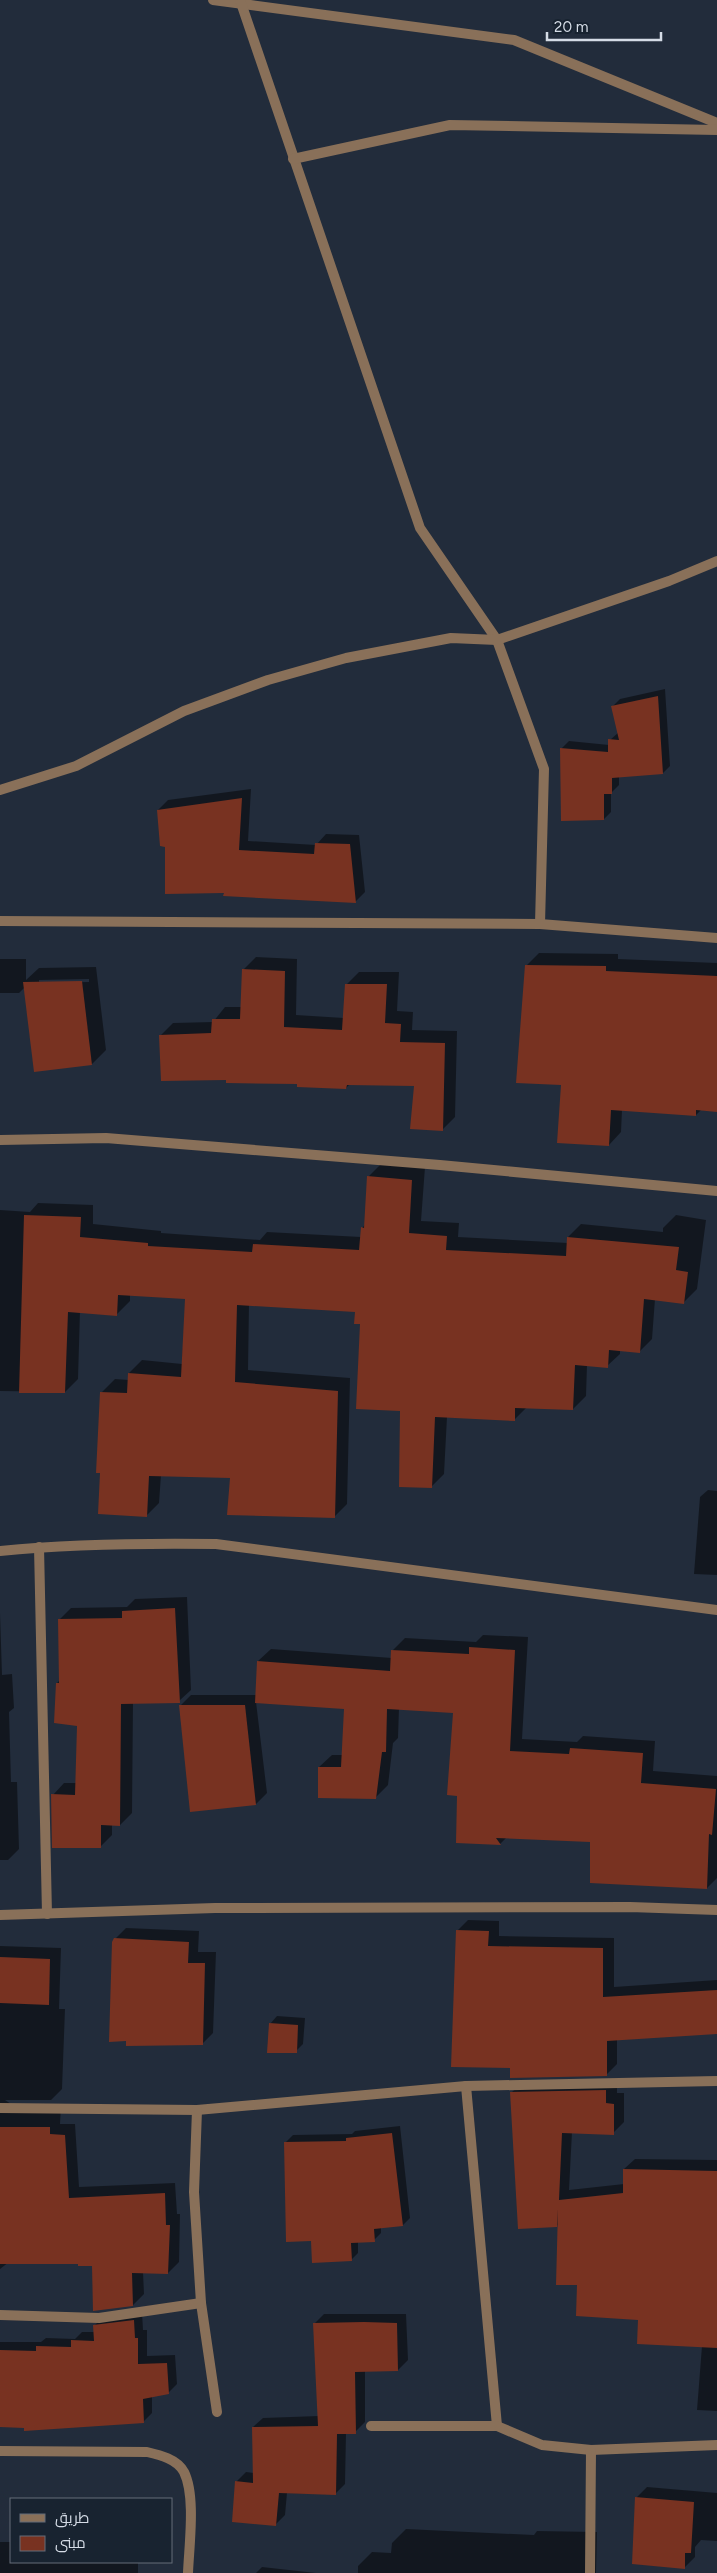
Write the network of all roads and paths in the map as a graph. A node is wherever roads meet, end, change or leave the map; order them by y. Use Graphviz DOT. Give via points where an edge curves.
graph roads {
  1 [pos="213,0"];
  2 [pos="241,1"];
  3 [pos="717,123"];
  4 [pos="717,130"];
  5 [pos="293,159"];
  6 [pos="717,561"];
  7 [pos="497,640"];
  8 [pos="0,790"];
  9 [pos="0,921"];
  10 [pos="540,924"];
  11 [pos="717,938"];
  12 [pos="0,1140"];
  13 [pos="717,1191"];
  14 [pos="39,1547"];
  15 [pos="0,1551"];
  16 [pos="717,1610"];
  17 [pos="717,1910"];
  18 [pos="47,1914"];
  19 [pos="0,1915"];
  20 [pos="717,2081"];
  21 [pos="466,2086"];
  22 [pos="0,2108"];
  23 [pos="197,2110"];
  24 [pos="201,2302"];
  25 [pos="0,2315"];
  26 [pos="217,2412"];
  27 [pos="371,2426"];
  28 [pos="497,2426"];
  29 [pos="717,2445"];
  30 [pos="591,2450"];
  31 [pos="0,2451"];
  32 [pos="188,2573"];
  33 [pos="590,2573"];
  1 -- 2 [label="street"];
  2 -- 3 [label="street" via="514,40"];
  2 -- 5 [label="street"];
  4 -- 5 [label="street" via="450,125"];
  5 -- 7 [label="street" via="420,528"];
  6 -- 7 [label="street" via="669,581"];
  7 -- 8 [label="street" via="451,638 346,658 268,680 184,711 76,766"];
  7 -- 10 [label="street" via="544,769"];
  9 -- 10 [label="street"];
  10 -- 11 [label="street"];
  12 -- 13 [label="street" via="106,1138"];
  14 -- 15 [label="street"];
  14 -- 16 [label="street" via="216,1544"];
  14 -- 18 [label="street"];
  17 -- 18 [label="street" via="630,1907 225,1908"];
  18 -- 19 [label="street"];
  20 -- 21 [label="street"];
  21 -- 23 [label="street"];
  21 -- 28 [label="street"];
  22 -- 23 [label="street"];
  23 -- 24 [label="street" via="194,2192"];
  24 -- 25 [label="street" via="99,2318"];
  24 -- 26 [label="street"];
  27 -- 28 [label="street"];
  28 -- 30 [label="street" via="542,2444"];
  29 -- 30 [label="street"];
  30 -- 33 [label="street"];
  31 -- 32 [label="street" via="147,2452 167,2456 184,2471 190,2495"];
}
